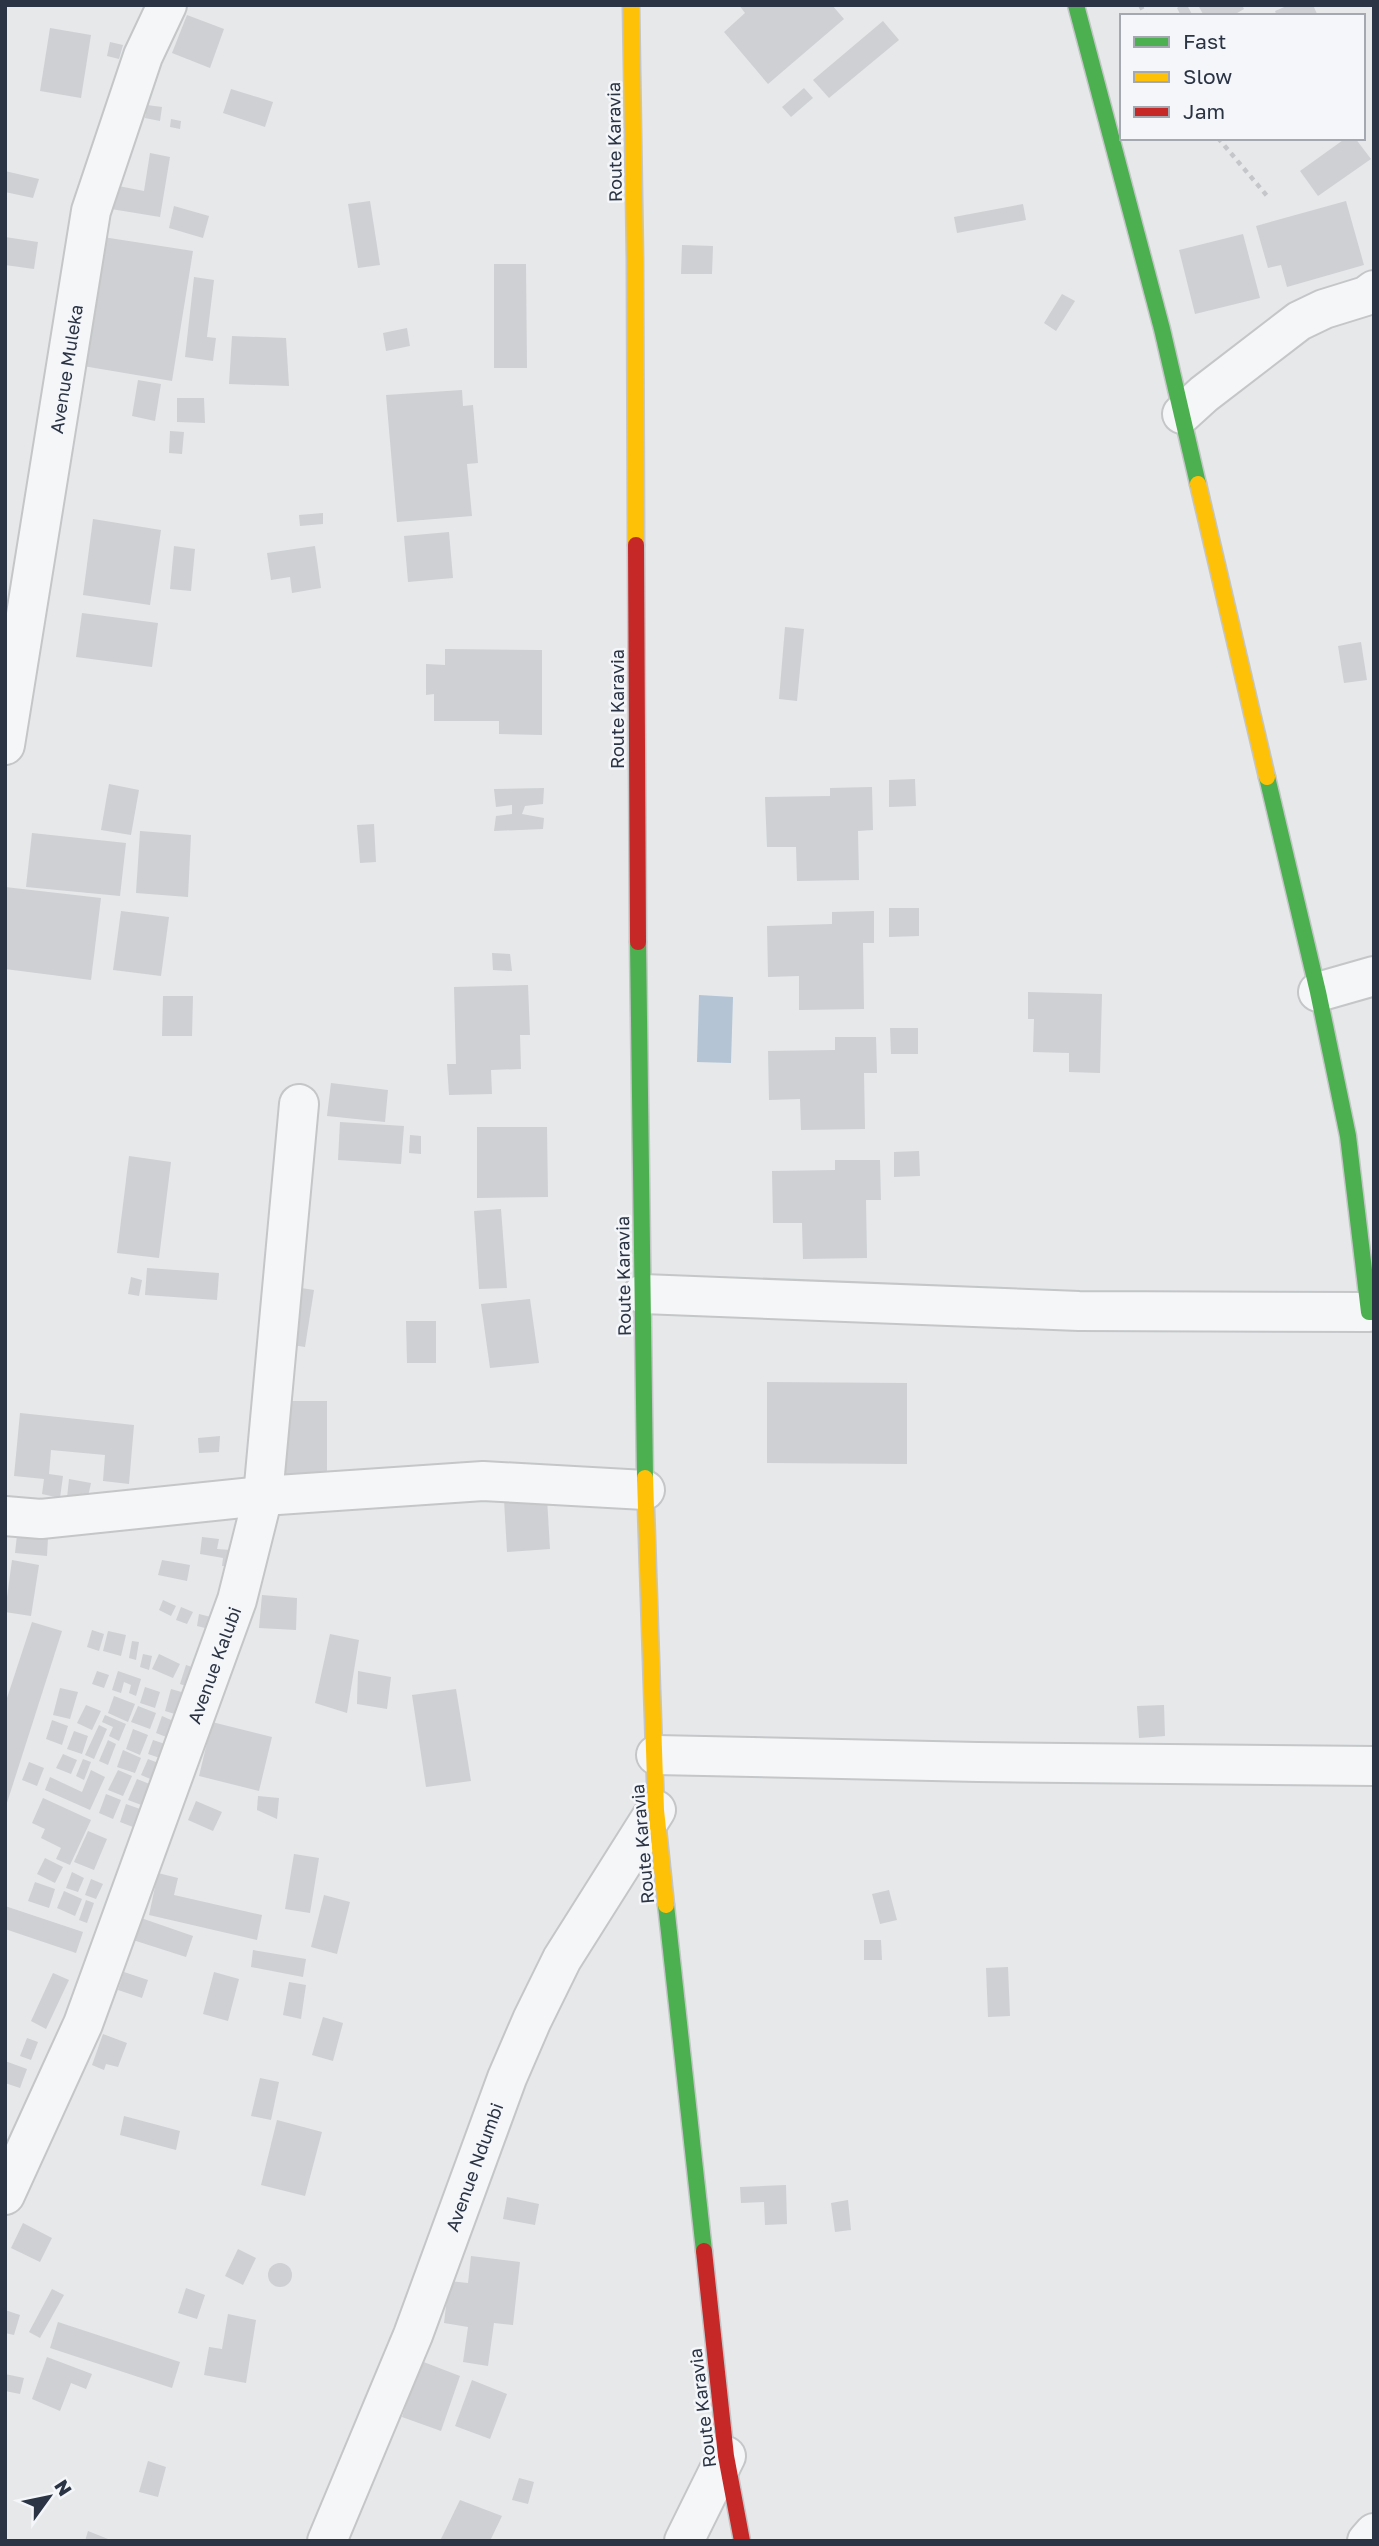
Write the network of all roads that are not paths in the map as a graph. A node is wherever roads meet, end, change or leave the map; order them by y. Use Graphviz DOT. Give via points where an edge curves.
graph roads {
  1 [pos="167,5"];
  2 [pos="631,5"];
  3 [pos="1076,5"];
  4 [pos="1374,290"];
  5 [pos="1182,414"];
  6 [pos="5,744"];
  7 [pos="1374,976"];
  8 [pos="1318,992"];
  9 [pos="299,1104"];
  10 [pos="643,1294"];
  11 [pos="1372,1312"];
  12 [pos="645,1490"];
  13 [pos="263,1496"];
  14 [pos="5,1516"];
  15 [pos="656,1755"];
  16 [pos="1374,1766"];
  17 [pos="656,1810"];
  18 [pos="5,2195"];
  19 [pos="726,2456"];
  20 [pos="1374,2533"];
  21 [pos="327,2541"];
  22 [pos="684,2541"];
  23 [pos="742,2541"];
  24 [pos="1367,2541"];
  1 -- 6 [label="street, Avenue Muleka" via="143,56 91,211"];
  2 -- 10 [label="street, Route Karavia"];
  3 -- 5 [label="street"];
  4 -- 5 [label="street" via="1299,321"];
  5 -- 8 [label="street"];
  7 -- 8 [label="street"];
  8 -- 11 [label="street" via="1348,1136"];
  9 -- 13 [label="street, Avenue Kalubi"];
  10 -- 11 [label="street" via="1079,1311"];
  10 -- 12 [label="street, Route Karavia"];
  12 -- 13 [label="street" via="483,1481"];
  12 -- 15 [label="street, Route Karavia"];
  13 -- 14 [label="street" via="41,1520"];
  13 -- 18 [label="street, Avenue Kalubi" via="237,1600 88,2012"];
  15 -- 16 [label="street"];
  15 -- 17 [label="street, Route Karavia"];
  17 -- 19 [label="street, Route Karavia"];
  17 -- 21 [label="street, Avenue Ndumbi" via="562,1959 532,2020 413,2335"];
  19 -- 22 [label="street"];
  19 -- 23 [label="street, Route Karavia"];
  20 -- 24 [label="street"];
}
